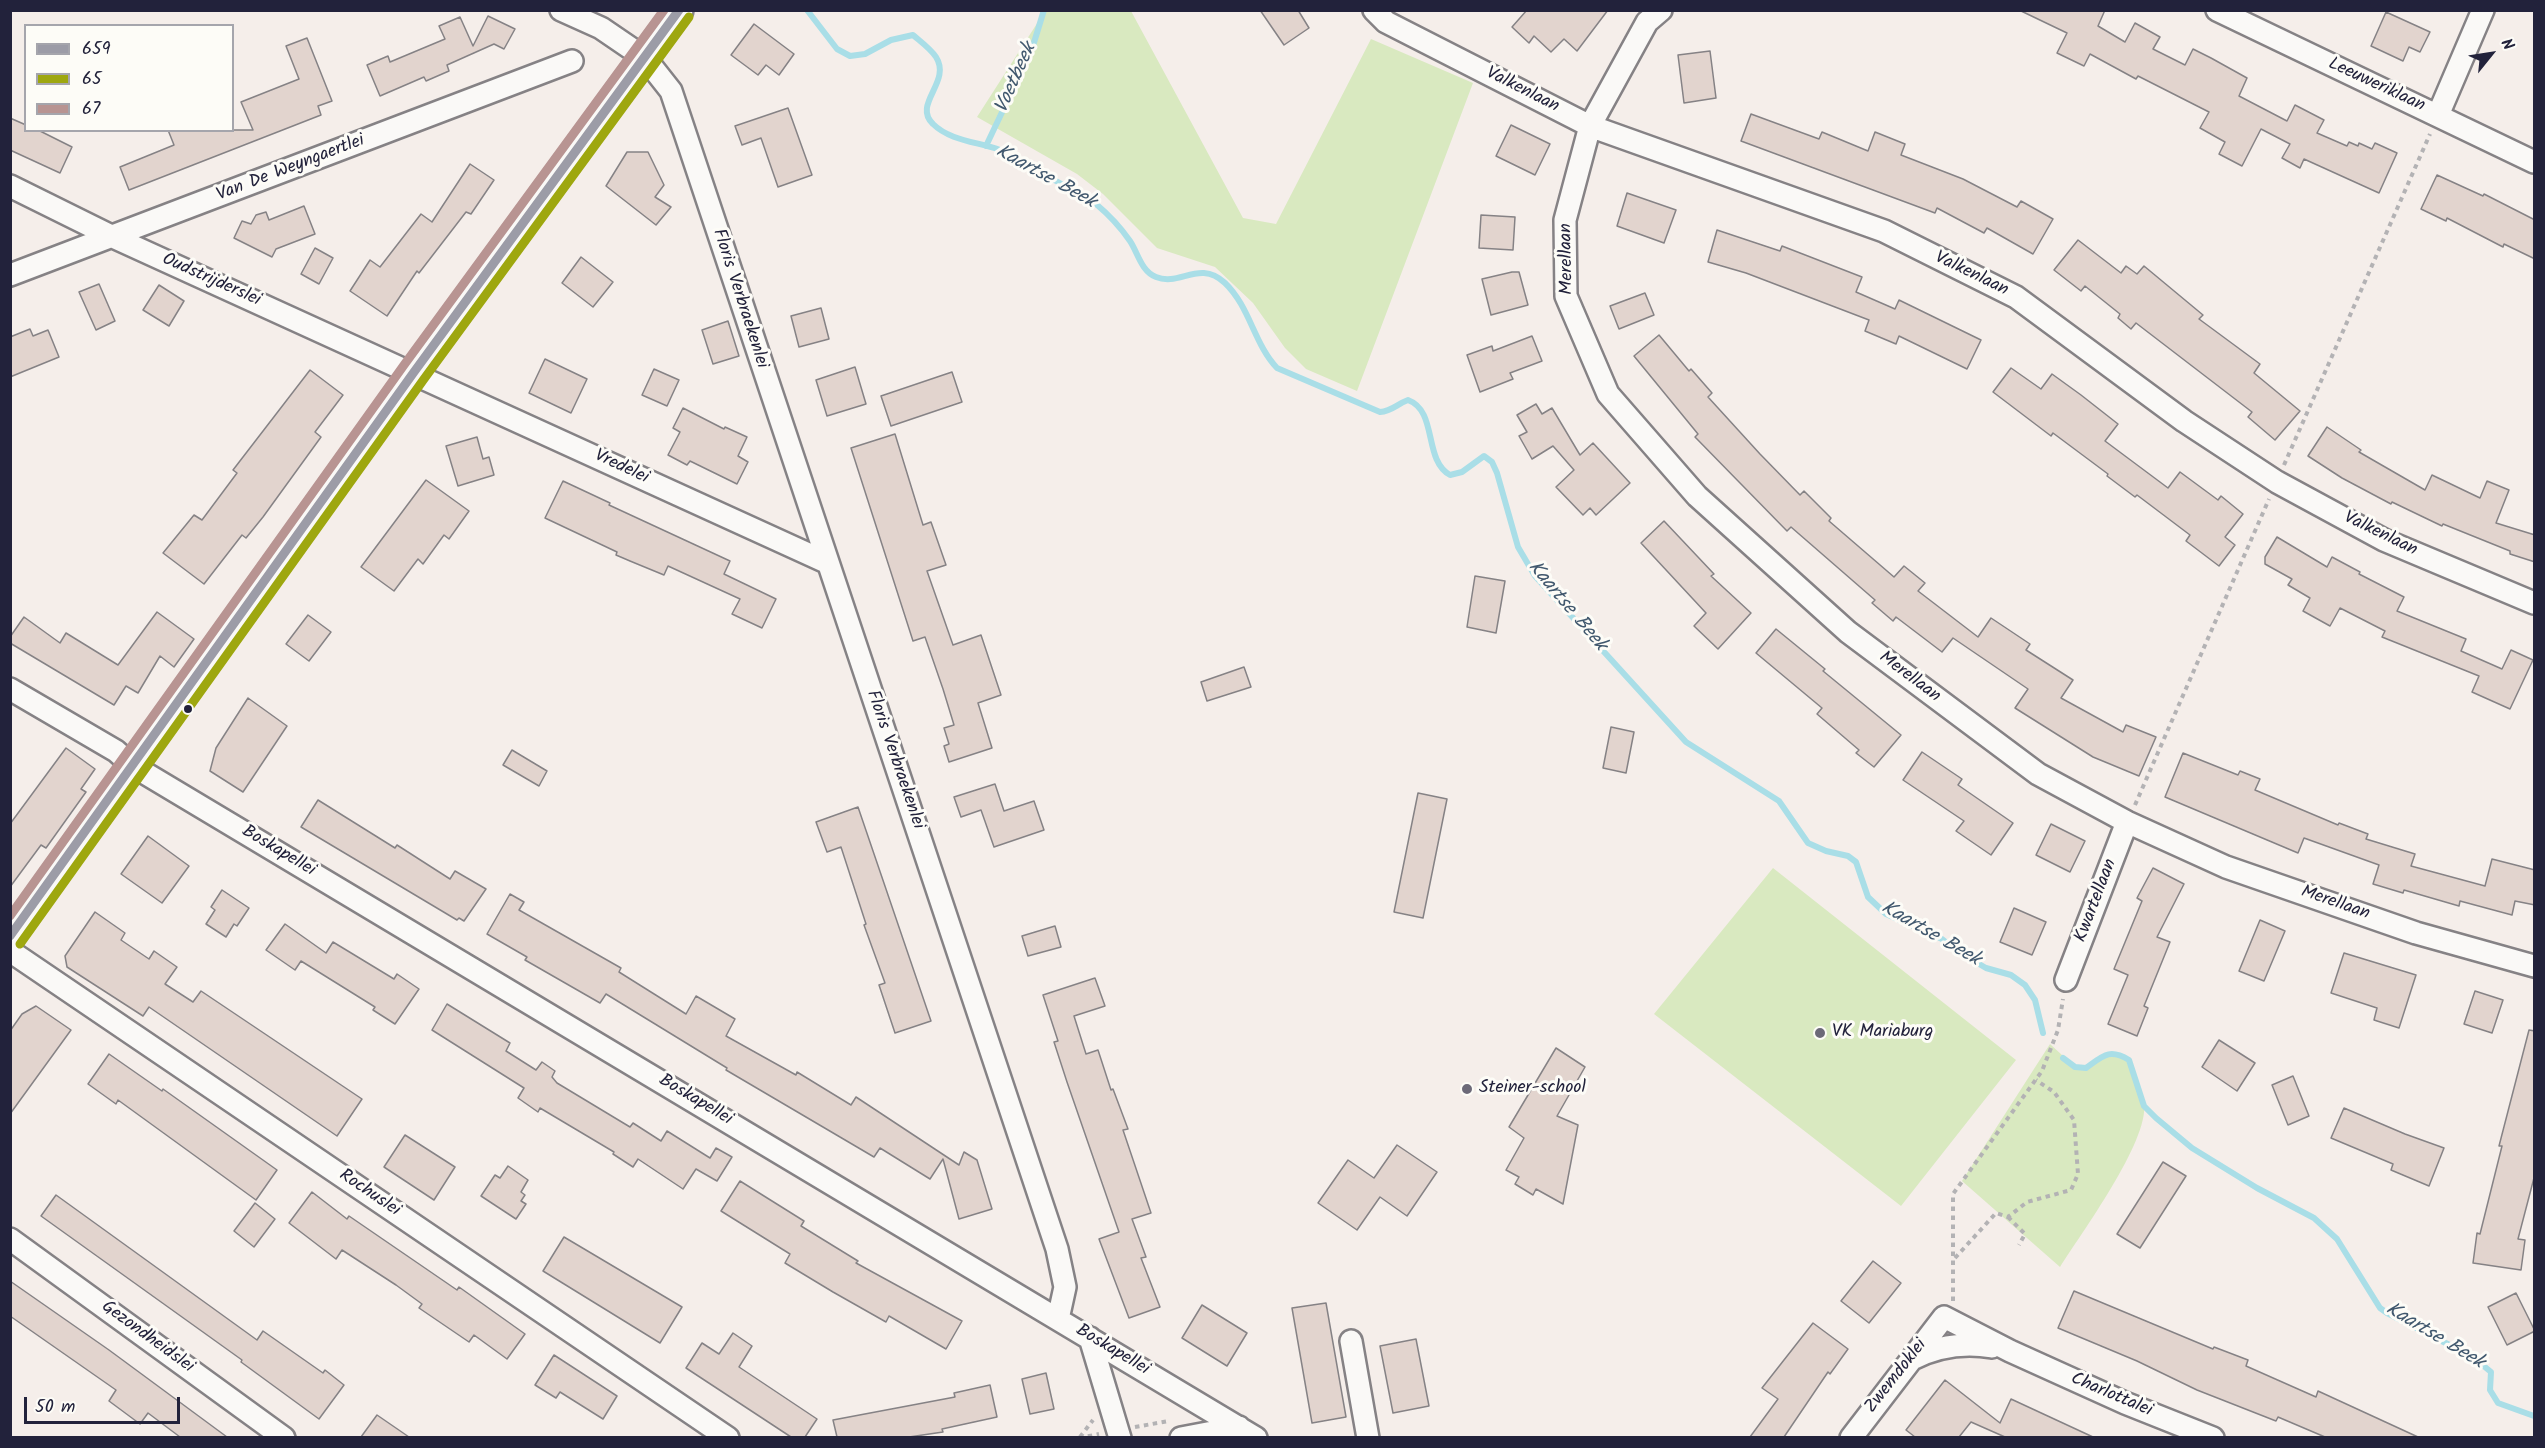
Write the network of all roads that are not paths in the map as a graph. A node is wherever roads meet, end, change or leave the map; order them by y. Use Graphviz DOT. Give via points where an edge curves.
graph roads {
  1 [pos="561,10"];
  2 [pos="679,10"];
  3 [pos="1374,10"];
  4 [pos="1661,10"];
  5 [pos="2217,10"];
  6 [pos="2483,10"];
  7 [pos="603,19"];
  8 [pos="645,58"];
  9 [pos="572,61"];
  10 [pos="2439,115"];
  11 [pos="1590,126"];
  12 [pos="2535,162"];
  13 [pos="10,186"];
  14 [pos="113,237"];
  15 [pos="10,275"];
  16 [pos="414,372"];
  17 [pos="828,563"];
  18 [pos="2535,603"];
  19 [pos="10,689"];
  20 [pos="134,766"];
  21 [pos="2127,822"];
  22 [pos="10,937"];
  23 [pos="10,951"];
  24 [pos="2535,966"];
  25 [pos="2066,980"];
  26 [pos="10,1239"];
  27 [pos="1944,1317"];
  28 [pos="1058,1319"];
  29 [pos="1965,1337"];
  30 [pos="1090,1338"];
  31 [pos="1351,1341"];
  32 [pos="1911,1359"];
  33 [pos="1247,1432"];
  34 [pos="284,1437"];
  35 [pos="728,1437"];
  36 [pos="1120,1437"];
  37 [pos="1181,1437"];
  38 [pos="1368,1437"];
  39 [pos="1851,1437"];
  40 [pos="2213,1437"];
  1 -- 7 [label="street, Floris Verbraekenlei"];
  2 -- 8 [label="main road"];
  3 -- 11 [label="street, Valkenlaan" via="1386,22"];
  4 -- 11 [label="street" via="1647,22"];
  5 -- 10 [label="street, Leeuweriklaan"];
  6 -- 10 [label="street"];
  7 -- 8 [label="street, Floris Verbraekenlei"];
  8 -- 16 [label="main road"];
  8 -- 17 [label="street, Floris Verbraekenlei" via="671,91"];
  9 -- 14 [label="street, Van De Weyngaertlei"];
  10 -- 12 [label="street, Leeuweriklaan"];
  11 -- 18 [label="street, Valkenlaan" via="1884,231 2016,297 2184,421 2277,482 2384,540"];
  11 -- 21 [label="street, Merellaan" via="1565,220 1566,296 1608,394 1697,496 1848,632 2038,774"];
  13 -- 14 [label="street, Oudstrijderslei"];
  14 -- 15 [label="street, Van De Weyngaertlei"];
  14 -- 16 [label="street, Oudstrijderslei"];
  16 -- 17 [label="street, Vredelei"];
  16 -- 20 [label="main road"];
  17 -- 28 [label="street, Floris Verbraekenlei" via="1057,1249 1065,1287"];
  19 -- 20 [label="street, Boskapellei" via="116,751"];
  20 -- 22 [label="main road"];
  20 -- 28 [label="street, Boskapellei"];
  21 -- 24 [label="street, Merellaan" via="2226,867 2416,933"];
  21 -- 25 [label="street, Kwartellaan"];
  23 -- 35 [label="street, Rochuslei"];
  26 -- 34 [label="street, Gezondheidslei"];
  27 -- 29 [label="street, Charlottalei"];
  27 -- 32 [label="street, Zwemdoklei"];
  28 -- 30 [label="street, Boskapellei"];
  29 -- 32 [label="street, Charlottalei"];
  29 -- 40 [label="street, Charlottalei" via="2010,1351 2125,1403"];
  30 -- 33 [label="street, Boskapellei"];
  30 -- 36 [label="street"];
  31 -- 38 [label="street"];
  32 -- 39 [label="street, Zwemdoklei"];
  33 -- 37 [label="street"];
}
